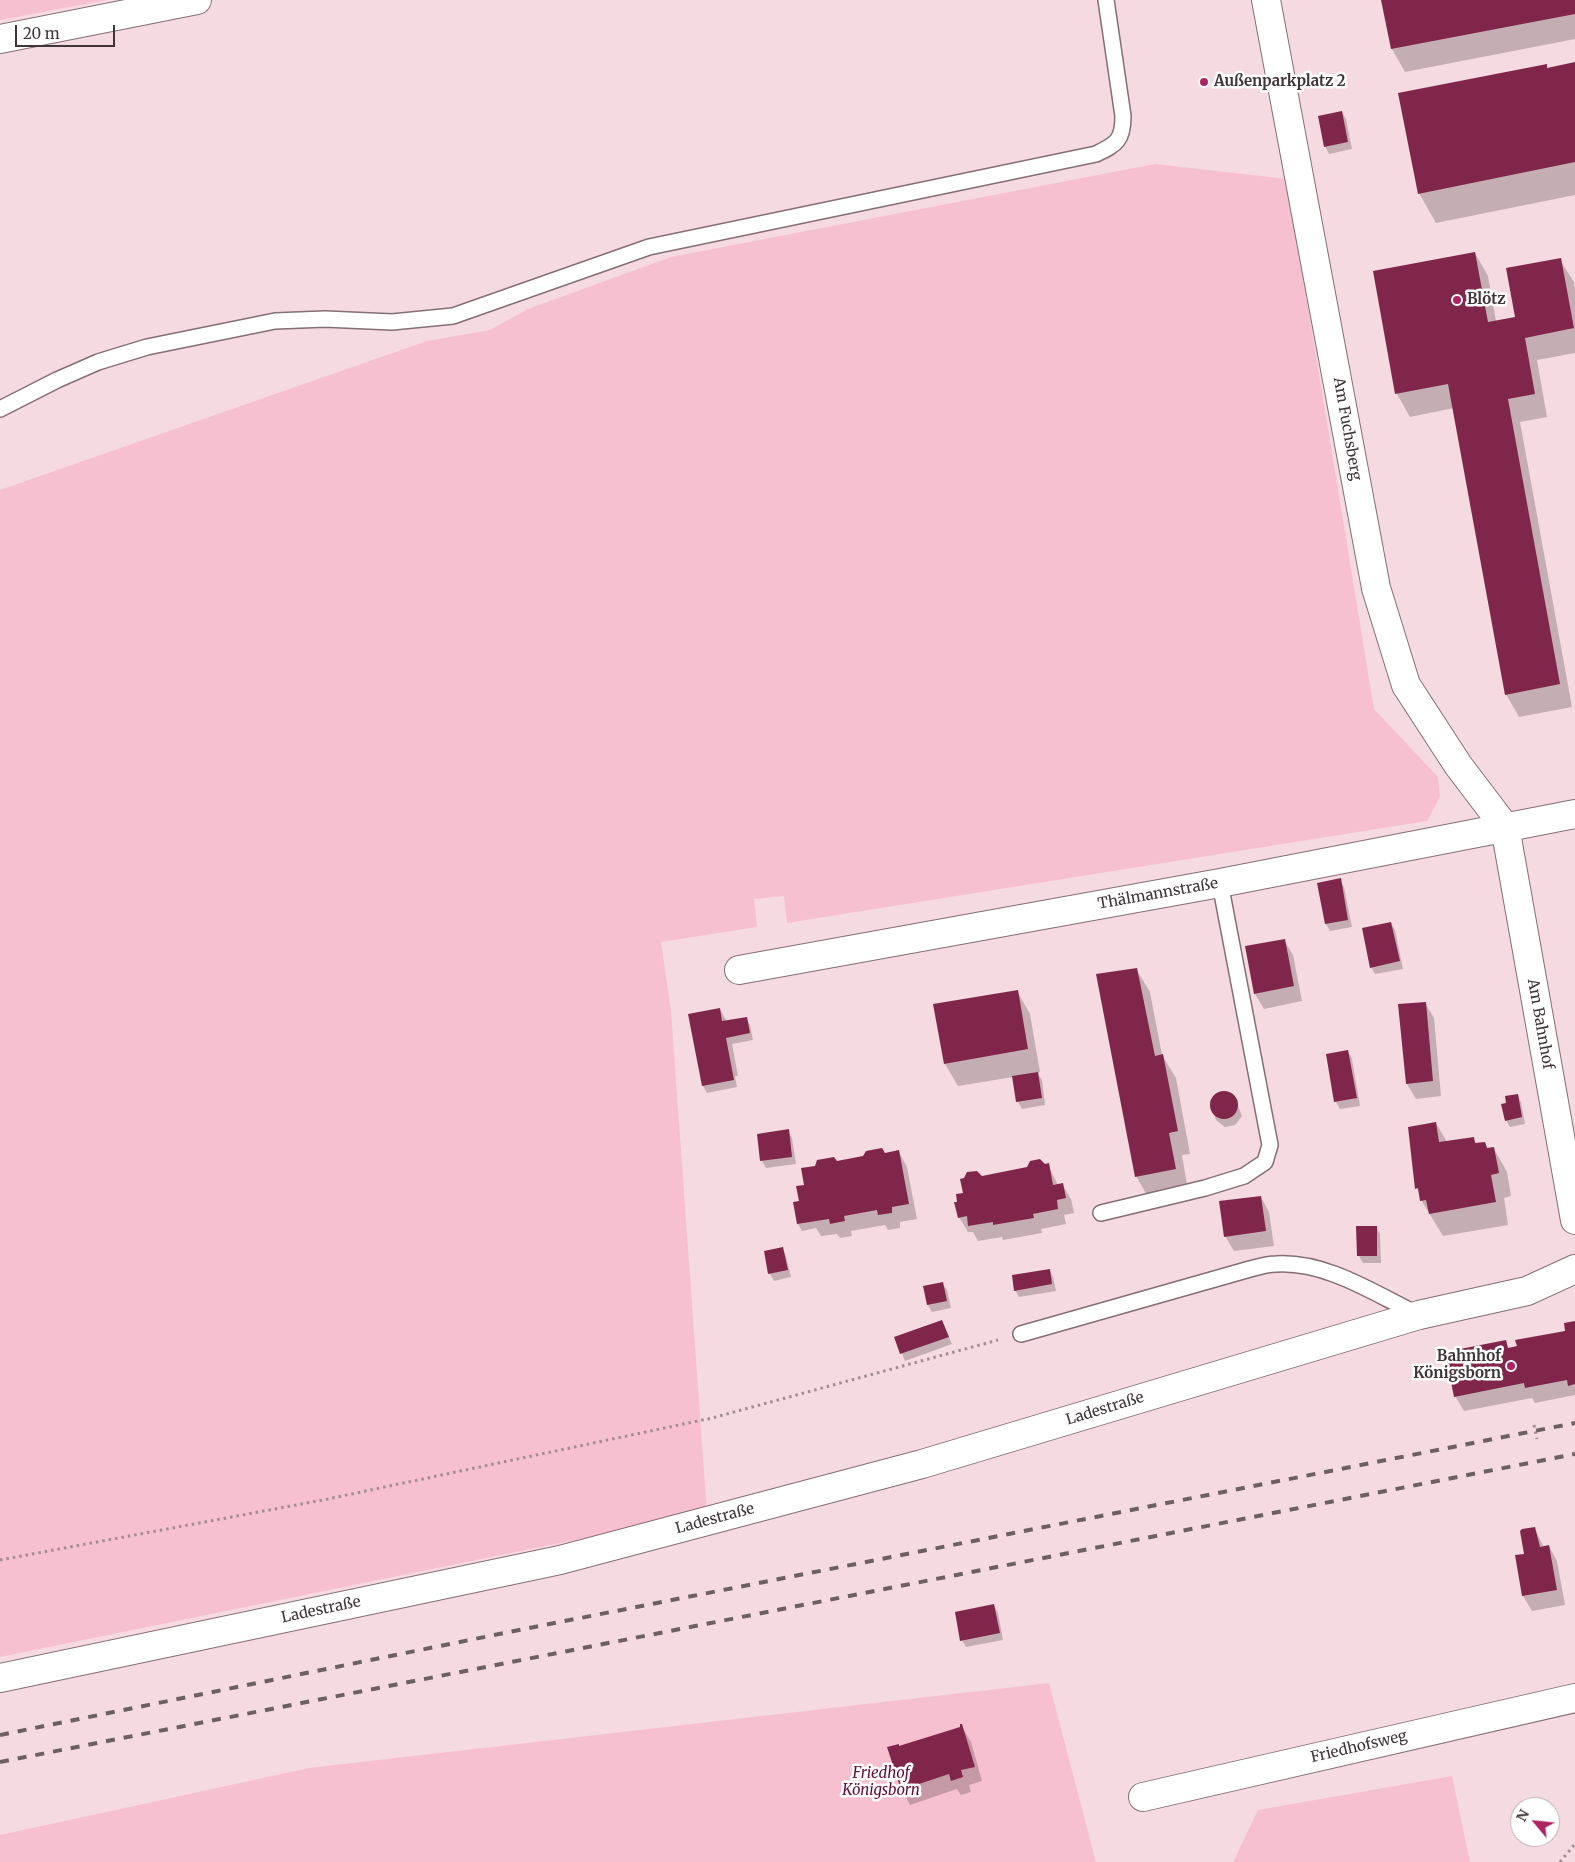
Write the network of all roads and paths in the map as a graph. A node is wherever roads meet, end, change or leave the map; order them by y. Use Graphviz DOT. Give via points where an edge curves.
graph roads {
  1 [pos="196,0"];
  2 [pos="1106,0"];
  3 [pos="1266,0"];
  4 [pos="0,39"];
  5 [pos="0,409"];
  6 [pos="1575,814"];
  7 [pos="1505,827"];
  8 [pos="1220,883"];
  9 [pos="739,970"];
  10 [pos="1101,1213"];
  11 [pos="1575,1220"];
  12 [pos="1575,1269"];
  13 [pos="1419,1314"];
  14 [pos="1021,1334"];
  15 [pos="1534,1425"];
  16 [pos="1537,1439"];
  17 [pos="0,1560"];
  18 [pos="0,1678"];
  19 [pos="1575,1698"];
  20 [pos="1143,1797"];
  21 [pos="1575,1844"];
  22 [pos="1560,1862"];
  1 -- 4 [label="street"];
  2 -- 5 [label="lane" via="1123,131 1120,139 1096,154 649,247 454,316 392,322 275,321 147,347 98,362"];
  3 -- 7 [label="street, Am Fuchsberg" via="1376,588 1406,685 1430,724"];
  6 -- 7 [label="street, Thälmannstraße"];
  7 -- 8 [label="street, Thälmannstraße"];
  7 -- 11 [label="street, Am Bahnhof"];
  8 -- 9 [label="street, Thälmannstraße"];
  8 -- 10 [label="lane" via="1257,1070 1269,1155 1258,1168 1244,1176"];
  12 -- 13 [label="street" via="1527,1291"];
  13 -- 14 [label="lane" via="1372,1290 1319,1269 1275,1264"];
  13 -- 18 [label="street, Ladestraße" via="922,1464 560,1560"];
  14 -- 17 [label="path" via="712,1418 323,1500"];
  15 -- 16 [label="path"];
  19 -- 20 [label="street, Friedhofsweg"];
  21 -- 22 [label="path"];
}
